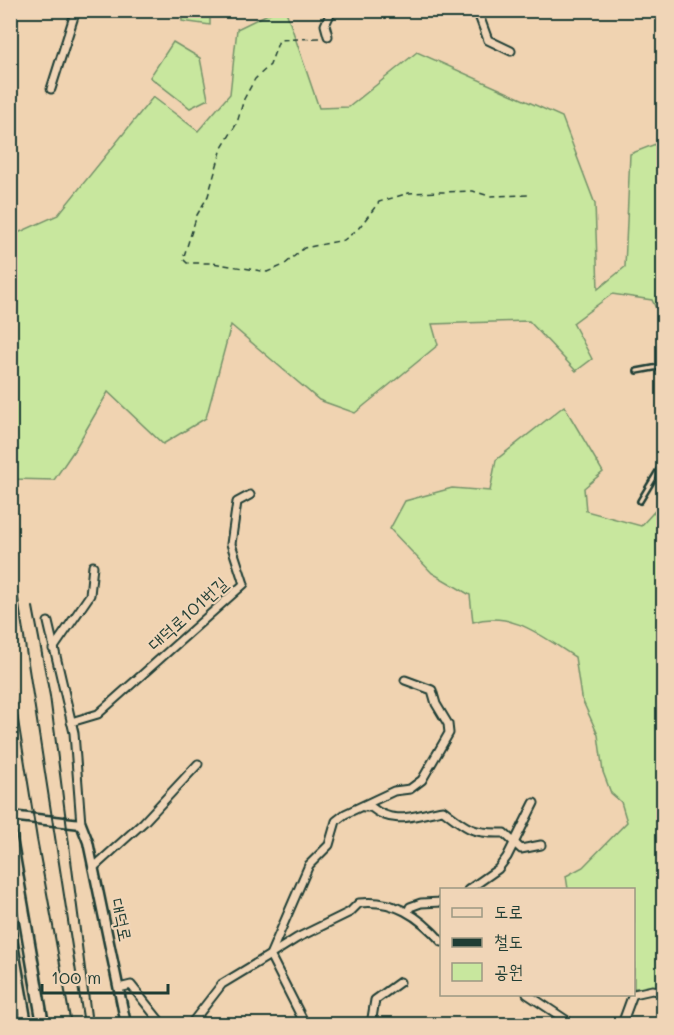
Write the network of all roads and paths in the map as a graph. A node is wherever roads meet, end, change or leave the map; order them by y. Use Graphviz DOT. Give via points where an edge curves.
graph roads {
  1 [pos="76,10"];
  2 [pos="332,10"];
  3 [pos="477,10"];
  4 [pos="658,10"];
  5 [pos="663,12"];
  6 [pos="328,36"];
  7 [pos="511,51"];
  8 [pos="51,89"];
  9 [pos="530,195"];
  10 [pos="663,366"];
  11 [pos="637,371"];
  12 [pos="663,453"];
  13 [pos="250,495"];
  14 [pos="640,501"];
  15 [pos="93,566"];
  16 [pos="48,622"];
  17 [pos="53,649"];
  18 [pos="405,680"];
  19 [pos="71,722"];
  20 [pos="198,764"];
  21 [pos="534,803"];
  22 [pos="359,808"];
  23 [pos="10,816"];
  24 [pos="81,824"];
  25 [pos="10,833"];
  26 [pos="516,842"];
  27 [pos="541,845"];
  28 [pos="93,868"];
  29 [pos="471,888"];
  30 [pos="440,902"];
  31 [pos="408,912"];
  32 [pos="10,933"];
  33 [pos="440,941"];
  34 [pos="270,955"];
  35 [pos="400,982"];
  36 [pos="118,987"];
  37 [pos="663,992"];
  38 [pos="635,994"];
  39 [pos="530,996"];
  40 [pos="632,996"];
  41 [pos="26,1024"];
  42 [pos="44,1024"];
  43 [pos="126,1024"];
  44 [pos="162,1024"];
  45 [pos="191,1024"];
  46 [pos="305,1024"];
  47 [pos="371,1024"];
  48 [pos="572,1024"];
  49 [pos="622,1024"];
  1 -- 8 [label="street"];
  2 -- 6 [label="street" via="325,25"];
  3 -- 7 [label="street" via="488,40"];
  4 -- 5 [label="street"];
  6 -- 9 [label="path" via="279,40 270,65 247,90 192,229 183,259 187,263 213,262 267,272 284,265 304,248 344,240 379,202 410,193 473,191 489,196"];
  10 -- 11 [label="lane"];
  12 -- 14 [label="lane" via="660,468"];
  13 -- 19 [label="street, 대덕로101번길" via="237,502 231,544 244,584 98,714"];
  15 -- 17 [label="street" via="90,595"];
  16 -- 17 [label="street, 대덕로"];
  17 -- 19 [label="street, 대덕로"];
  18 -- 22 [label="street" via="432,690 449,733 422,780 410,789 394,791"];
  19 -- 24 [label="street, 대덕로"];
  20 -- 28 [label="street" via="144,822"];
  21 -- 26 [label="street"];
  22 -- 26 [label="street" via="371,807 392,819 443,810 474,832 504,833"];
  22 -- 34 [label="street" via="336,821 329,845 309,865"];
  23 -- 24 [label="street"];
  24 -- 28 [label="street, 대덕로"];
  25 -- 42 [label="highway"];
  26 -- 27 [label="street" via="521,849"];
  26 -- 29 [label="street" via="498,869"];
  28 -- 36 [label="street, 대덕로"];
  30 -- 31 [label="street" via="421,903"];
  31 -- 33 [label="street"];
  31 -- 34 [label="street" via="392,904 358,903 350,912"];
  32 -- 41 [label="highway"];
  34 -- 45 [label="street" via="222,984"];
  34 -- 46 [label="street"];
  35 -- 47 [label="street" via="375,1000"];
  36 -- 43 [label="street, 대덕로"];
  36 -- 44 [label="street" via="131,985"];
  37 -- 38 [label="street"];
  39 -- 48 [label="street"];
  40 -- 49 [label="street"];
}
